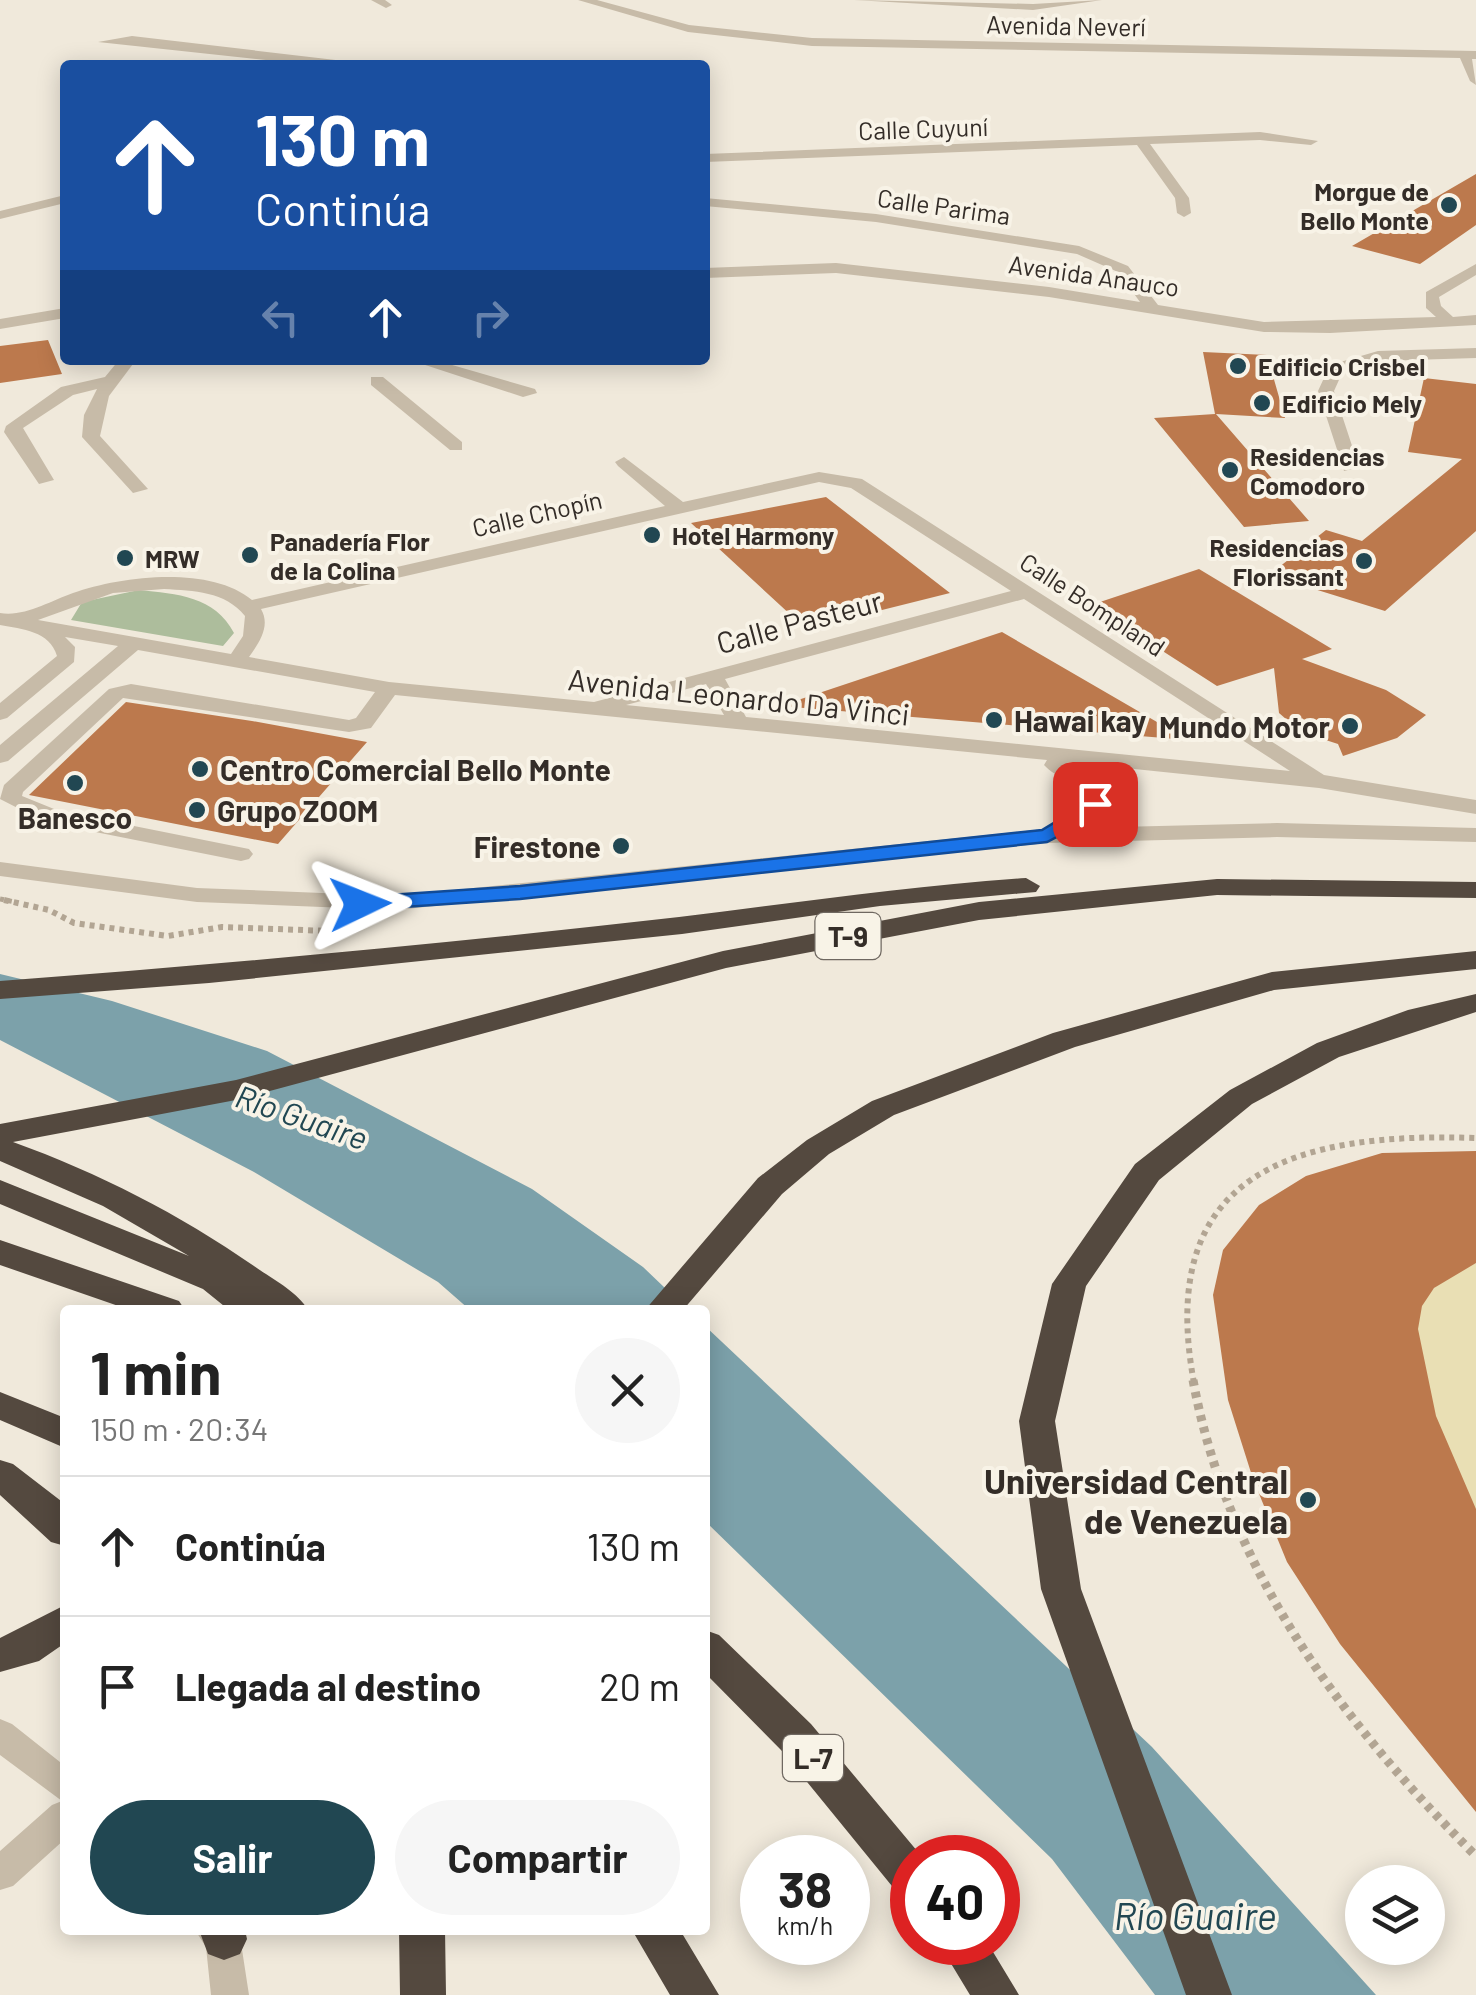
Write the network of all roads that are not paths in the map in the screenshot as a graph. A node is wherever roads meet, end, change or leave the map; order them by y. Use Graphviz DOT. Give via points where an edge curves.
graph roads {
  1 [pos="584,0"];
  2 [pos="860,0"];
  3 [pos="1096,0"];
  4 [pos="104,42"];
  5 [pos="254,55"];
  6 [pos="1471,56"];
  7 [pos="244,60"];
  8 [pos="299,60"];
  9 [pos="1476,81"];
  10 [pos="1310,140"];
  11 [pos="1142,142"];
  12 [pos="710,158"];
  13 [pos="60,201"];
  14 [pos="710,202"];
  15 [pos="1184,213"];
  16 [pos="0,215"];
  17 [pos="1476,269"];
  18 [pos="710,273"];
  19 [pos="1151,307"];
  20 [pos="60,314"];
  21 [pos="1448,320"];
  22 [pos="1476,320"];
  23 [pos="0,324"];
  24 [pos="1476,353"];
  25 [pos="123,365"];
  26 [pos="397,372"];
  27 [pos="108,381"];
  28 [pos="529,393"];
  29 [pos="456,446"];
  30 [pos="624,462"];
  31 [pos="1350,468"];
  32 [pos="836,478"];
  33 [pos="46,480"];
  34 [pos="139,490"];
  35 [pos="676,506"];
  36 [pos="1028,592"];
  37 [pos="250,606"];
  38 [pos="8,621"];
  39 [pos="41,626"];
  40 [pos="134,642"];
  41 [pos="235,664"];
  42 [pos="712,676"];
  43 [pos="389,688"];
  44 [pos="585,710"];
  45 [pos="0,714"];
  46 [pos="739,724"];
  47 [pos="1006,753"];
  48 [pos="0,756"];
  49 [pos="1319,781"];
  50 [pos="1476,807"];
  51 [pos="1476,835"];
  52 [pos="1047,836"];
  53 [pos="241,854"];
  54 [pos="0,869"];
  55 [pos="1476,879"];
  56 [pos="1476,890"];
  57 [pos="1476,960"];
  58 [pos="0,990"];
  59 [pos="1476,1003"];
  60 [pos="0,1134"];
  61 [pos="0,1149"];
  62 [pos="0,1191"];
  63 [pos="0,1252"];
  64 [pos="153,1305"];
  65 [pos="246,1305"];
  66 [pos="283,1305"];
  67 [pos="667,1305"];
  68 [pos="0,1405"];
  69 [pos="60,1432"];
  70 [pos="0,1474"];
  71 [pos="60,1524"];
  72 [pos="60,1624"];
  73 [pos="710,1652"];
  74 [pos="0,1655"];
  75 [pos="0,1734"];
  76 [pos="60,1783"];
  77 [pos="60,1820"];
  78 [pos="890,1850"];
  79 [pos="0,1874"];
  80 [pos="220,1935"];
  81 [pos="422,1935"];
  82 [pos="658,1935"];
  83 [pos="976,1965"];
  84 [pos="230,1995"];
  85 [pos="423,1995"];
  86 [pos="696,1995"];
  87 [pos="996,1995"];
  88 [pos="1209,1995"];
  1 -- 6 [label="street, Avenida Neverí" via="688,28 812,42"];
  2 -- 3 [label="street" via="1033,7"];
  4 -- 5 [label="street"];
  5 -- 7 [label="street"];
  5 -- 8 [label="street"];
  6 -- 9 [label="street, Avenida Neverí"];
  10 -- 11 [label="street, Calle Cuyuní"];
  11 -- 12 [label="street, Calle Cuyuní"];
  11 -- 15 [label="street" via="1182,198"];
  13 -- 16 [label="street"];
  14 -- 19 [label="street, Calle Parima" via="876,218 1079,250 1130,270"];
  17 -- 21 [label="street" via="1432,294 1434,308"];
  18 -- 19 [label="street, Avenida Anauco" via="836,268"];
  19 -- 21 [label="street, Avenida Anauco" via="1264,326"];
  20 -- 23 [label="street"];
  21 -- 22 [label="street, Avenida Anauco"];
  24 -- 31 [label="street" via="1378,356 1336,368 1326,390"];
  25 -- 27 [label="street"];
  26 -- 28 [label="street"];
  26 -- 29 [label="street"];
  27 -- 33 [label="street" via="67,391 16,426 13,432"];
  27 -- 34 [label="street" via="90,418 91,438"];
  30 -- 35 [label="street"];
  32 -- 35 [label="street, Calle Chopín"];
  32 -- 36 [label="street, Calle Bompland" via="856,483"];
  35 -- 37 [label="street, Calle Chopín"];
  36 -- 42 [label="street, Calle Pasteur"];
  36 -- 49 [label="street, Calle Bompland"];
  37 -- 38 [label="street" via="222,591 167,582 113,587"];
  37 -- 41 [label="street" via="255,642"];
  38 -- 39 [label="street, Avenida Leonardo Da Vinci"];
  39 -- 40 [label="street, Avenida Leonardo Da Vinci"];
  39 -- 45 [label="street" via="67,658"];
  40 -- 41 [label="street, Avenida Leonardo Da Vinci"];
  40 -- 48 [label="street"];
  41 -- 43 [label="street, Avenida Leonardo Da Vinci"];
  42 -- 44 [label="street, Calle Pasteur"];
  42 -- 46 [label="street"];
  43 -- 44 [label="street, Avenida Leonardo Da Vinci"];
  43 -- 53 [label="street" via="363,723 349,726 132,690 116,693 12,790 11,799 53,817"];
  44 -- 46 [label="street, Avenida Leonardo Da Vinci"];
  46 -- 47 [label="street, Avenida Leonardo Da Vinci"];
  47 -- 49 [label="street, Avenida Leonardo Da Vinci"];
  47 -- 52 [label="street" via="1063,766 1094,786 1098,796 1088,813"];
  49 -- 50 [label="street, Avenida Leonardo Da Vinci"];
  51 -- 52 [label="street" via="1277,830"];
  52 -- 54 [label="street" via="396,903 288,904 182,895"];
  55 -- 58 [label="highway, T-9" via="1356,870 1193,872 880,897 682,925"];
  56 -- 60 [label="highway, T-9" via="1217,887 979,911 723,960 236,1090"];
  57 -- 67 [label="highway" via="1272,982 970,1072 882,1108 770,1186"];
  59 -- 88 [label="highway" via="1328,1050 1242,1098 1146,1172 1069,1284 1037,1420 1060,1589"];
  61 -- 66 [label="highway" via="61,1171 194,1242"];
  62 -- 65 [label="highway" via="215,1280"];
  63 -- 64 [label="highway"];
  68 -- 69 [label="highway"];
  70 -- 71 [label="highway"];
  72 -- 74 [label="highway" via="25,1649"];
  73 -- 78 [label="highway, L-7" via="796,1736"];
  75 -- 76 [label="street"];
  77 -- 79 [label="street"];
  80 -- 84 [label="street"];
  81 -- 85 [label="highway"];
  82 -- 86 [label="highway"];
  83 -- 87 [label="highway"];
}
